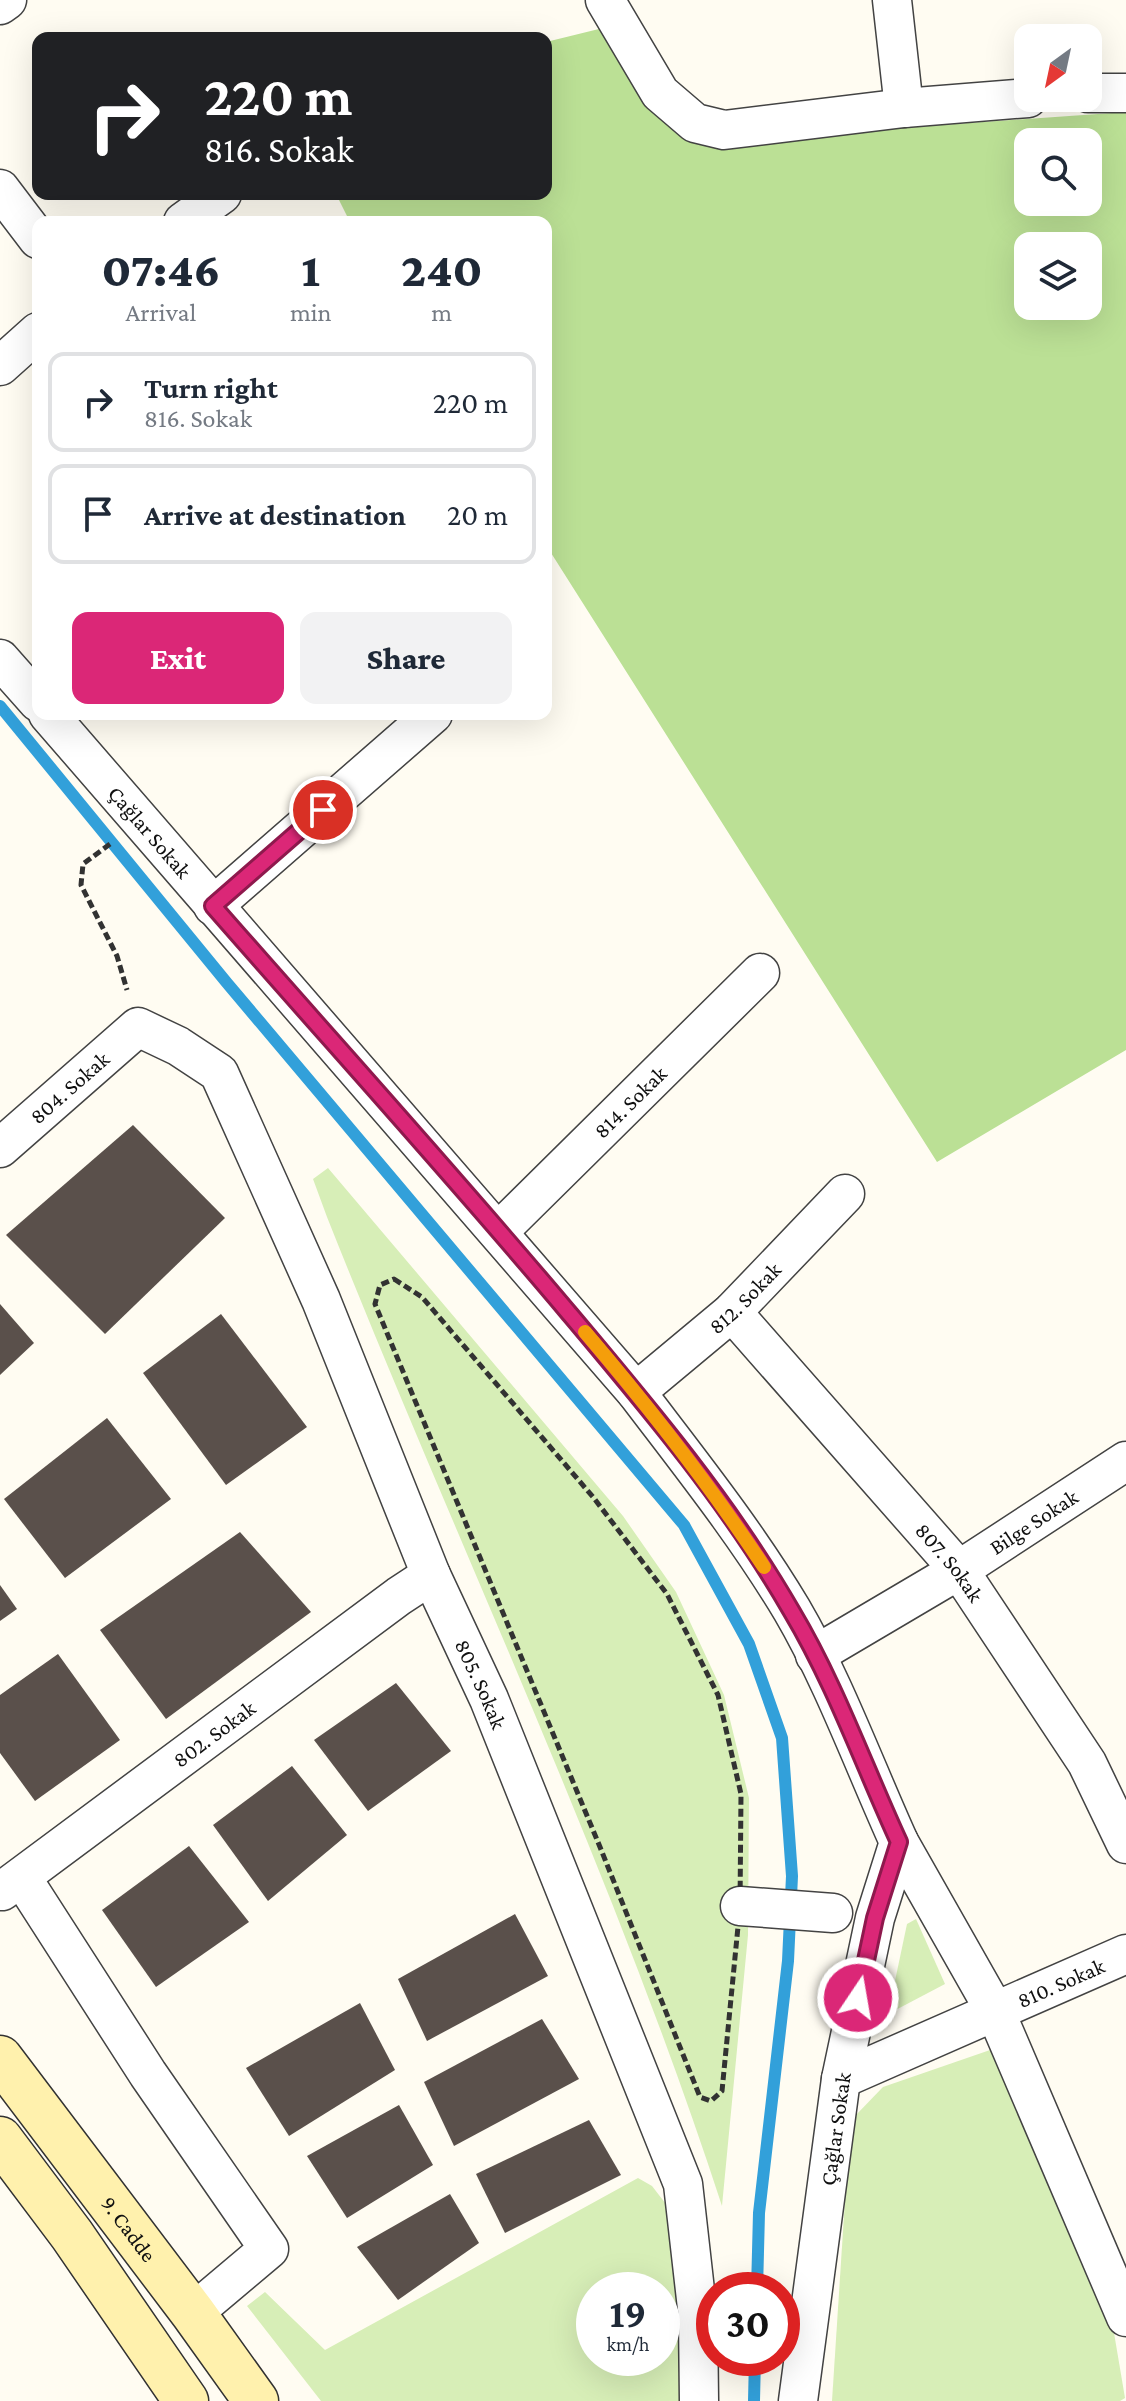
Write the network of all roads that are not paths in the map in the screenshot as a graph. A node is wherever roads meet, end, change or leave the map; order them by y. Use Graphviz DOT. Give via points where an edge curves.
graph roads {
  1 [pos="7,0"];
  2 [pos="605,0"];
  3 [pos="892,0"];
  4 [pos="0,5"];
  5 [pos="1102,93"];
  6 [pos="1126,93"];
  7 [pos="1014,99"];
  8 [pos="904,108"];
  9 [pos="0,189"];
  10 [pos="214,200"];
  11 [pos="191,216"];
  12 [pos="32,231"];
  13 [pos="32,337"];
  14 [pos="0,366"];
  15 [pos="3,667"];
  16 [pos="32,696"];
  17 [pos="53,720"];
  18 [pos="426,720"];
  19 [pos="213,906"];
  20 [pos="760,973"];
  21 [pos="138,1027"];
  22 [pos="0,1148"];
  23 [pos="845,1194"];
  24 [pos="499,1231"];
  25 [pos="732,1312"];
  26 [pos="636,1392"];
  27 [pos="1126,1461"];
  28 [pos="959,1570"];
  29 [pos="431,1575"];
  30 [pos="815,1655"];
  31 [pos="899,1842"];
  32 [pos="1126,1844"];
  33 [pos="11,1886"];
  34 [pos="740,1906"];
  35 [pos="833,1913"];
  36 [pos="1126,1954"];
  37 [pos="996,2013"];
  38 [pos="0,2058"];
  39 [pos="841,2079"];
  40 [pos="0,2139"];
  41 [pos="193,2313"];
  42 [pos="1126,2317"];
  43 [pos="186,2401"];
  44 [pos="256,2401"];
  45 [pos="699,2401"];
  46 [pos="798,2401"];
  1 -- 4 [label="street"];
  2 -- 8 [label="street" via="660,93 695,123 724,130"];
  3 -- 8 [label="street"];
  5 -- 6 [label="street"];
  7 -- 8 [label="street"];
  9 -- 12 [label="street"];
  10 -- 11 [label="street"];
  13 -- 14 [label="street"];
  15 -- 16 [label="street"];
  17 -- 19 [label="street, Çağlar Sokak"];
  18 -- 19 [label="street"];
  19 -- 24 [label="street, Çağlar Sokak"];
  20 -- 24 [label="street, 814. Sokak"];
  21 -- 22 [label="street, 804. Sokak"];
  21 -- 29 [label="street, 805. Sokak" via="219,1073 321,1300"];
  23 -- 25 [label="street, 812. Sokak"];
  24 -- 26 [label="street, Çağlar Sokak"];
  25 -- 26 [label="street, 812. Sokak"];
  25 -- 28 [label="street, 807. Sokak"];
  26 -- 30 [label="street, Çağlar Sokak" via="760,1562"];
  27 -- 28 [label="street, Bilge Sokak"];
  28 -- 30 [label="street, Bilge Sokak"];
  28 -- 32 [label="street, 807. Sokak" via="1087,1763"];
  29 -- 33 [label="street, 802. Sokak"];
  29 -- 45 [label="street, 805. Sokak" via="489,1699 683,2184 698,2317"];
  30 -- 31 [label="street, Çağlar Sokak"];
  31 -- 37 [label="street"];
  31 -- 39 [label="street, Çağlar Sokak" via="875,1918"];
  33 -- 41 [label="street" via="269,2249"];
  34 -- 35 [label="street"];
  36 -- 37 [label="street, 810. Sokak"];
  37 -- 39 [label="street, 810. Sokak"];
  37 -- 42 [label="street"];
  38 -- 41 [label="main road, 9. Cadde"];
  39 -- 46 [label="street, Çağlar Sokak"];
  40 -- 43 [label="main road"];
  41 -- 44 [label="main road, 9. Cadde"];
}
